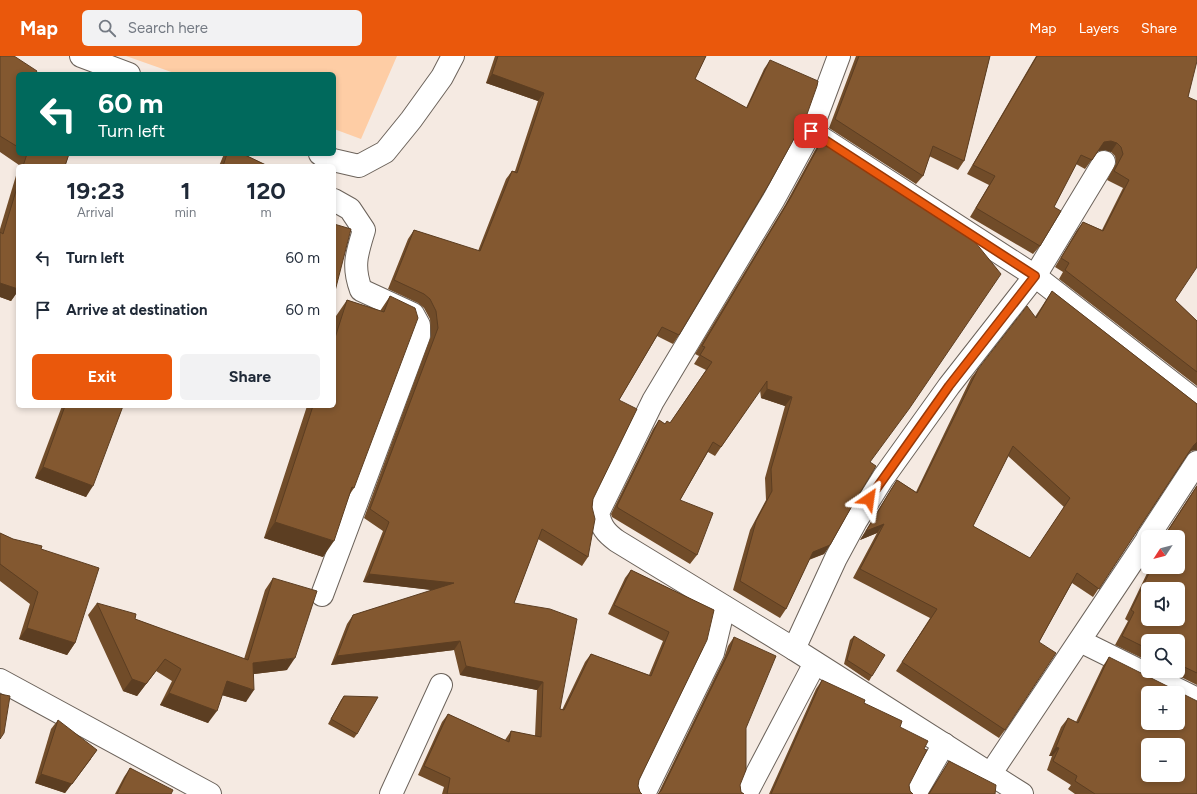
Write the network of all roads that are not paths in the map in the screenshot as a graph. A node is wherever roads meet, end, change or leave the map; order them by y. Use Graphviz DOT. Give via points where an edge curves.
graph roads {
  1 [pos="81,56"];
  2 [pos="453,56"];
  3 [pos="839,56"];
  4 [pos="91,72"];
  5 [pos="123,72"];
  6 [pos="811,131"];
  7 [pos="325,156"];
  8 [pos="1104,162"];
  9 [pos="336,201"];
  10 [pos="1035,276"];
  11 [pos="1197,402"];
  12 [pos="1197,462"];
  13 [pos="1153,530"];
  14 [pos="1141,548"];
  15 [pos="322,595"];
  16 [pos="724,607"];
  17 [pos="1080,641"];
  18 [pos="794,649"];
  19 [pos="815,663"];
  20 [pos="0,680"];
  21 [pos="441,685"];
  22 [pos="1197,699"];
  23 [pos="944,744"];
  24 [pos="991,774"];
  25 [pos="210,794"];
  26 [pos="391,794"];
  27 [pos="644,794"];
  28 [pos="746,794"];
  29 [pos="915,794"];
  30 [pos="1022,794"];
  1 -- 4 [label="street"];
  1 -- 5 [label="street"];
  2 -- 7 [label="street" via="438,83 385,152 360,166"];
  3 -- 6 [label="street"];
  6 -- 10 [label="street"];
  6 -- 16 [label="street" via="774,199 653,401 598,513 605,532 617,541"];
  8 -- 10 [label="street"];
  9 -- 15 [label="street" via="350,209 364,230 355,262 356,278 361,290 413,314 419,325 419,336"];
  10 -- 11 [label="street"];
  10 -- 18 [label="street" via="949,386 883,478 836,558"];
  12 -- 13 [label="street"];
  14 -- 17 [label="street"];
  16 -- 18 [label="street"];
  16 -- 27 [label="street" via="713,653"];
  17 -- 22 [label="street"];
  17 -- 24 [label="street"];
  18 -- 19 [label="street"];
  19 -- 23 [label="street"];
  19 -- 28 [label="street"];
  20 -- 25 [label="street"];
  21 -- 26 [label="street"];
  23 -- 24 [label="street"];
  23 -- 29 [label="street"];
  24 -- 30 [label="street"];
}
